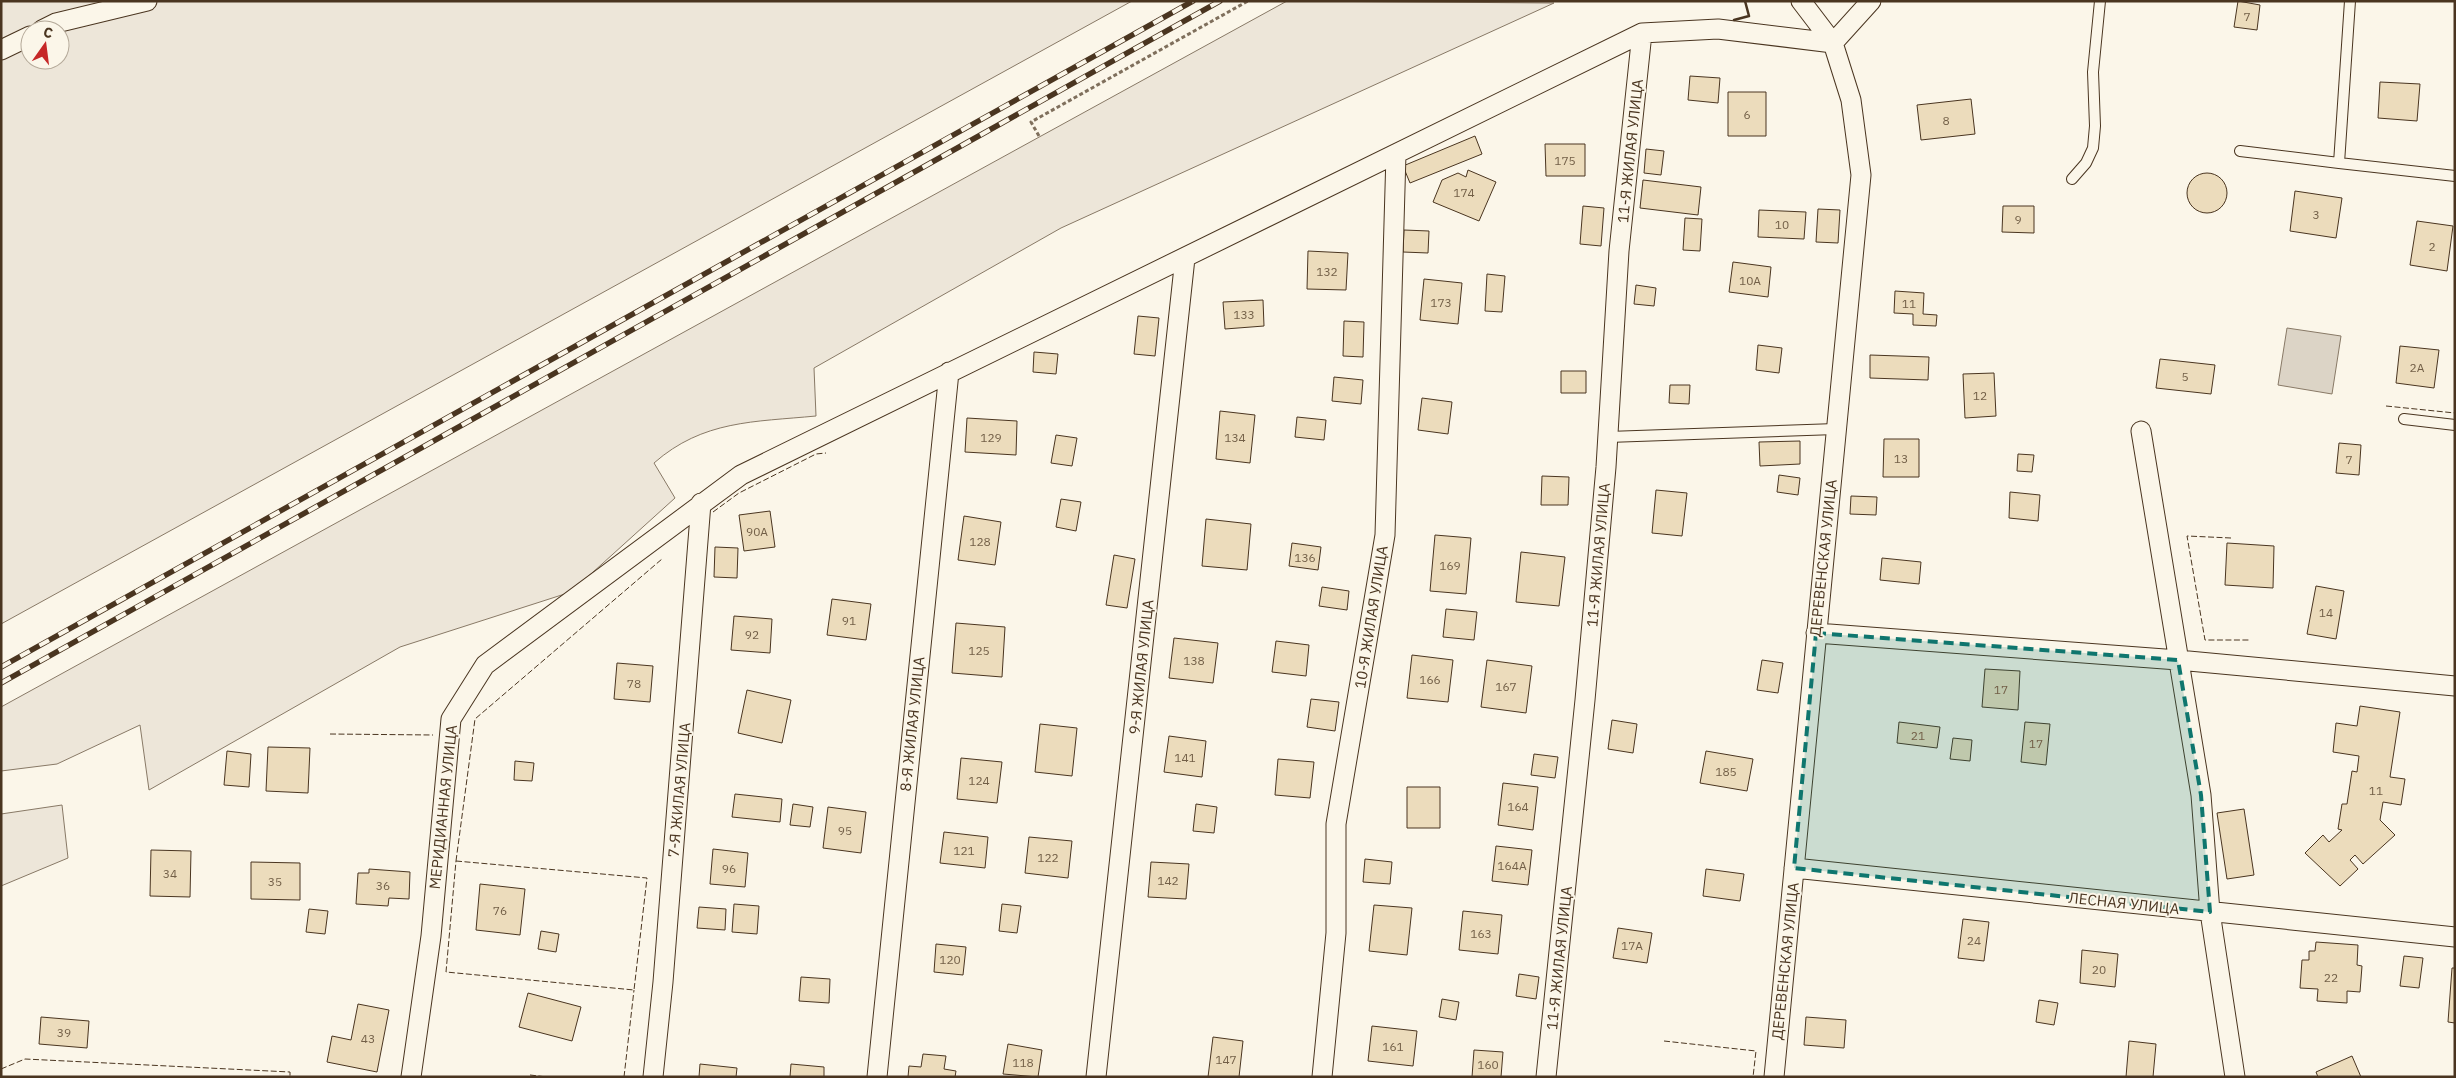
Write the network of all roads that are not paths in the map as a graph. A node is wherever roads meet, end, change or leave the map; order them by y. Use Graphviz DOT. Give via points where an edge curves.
graph roads {
  1 [pos="147,1"];
  2 [pos="1802,1"];
  3 [pos="1872,1"];
  4 [pos="2100,1"];
  5 [pos="2350,1"];
  6 [pos="70,20"];
  7 [pos="1642,33"];
  8 [pos="20,41"];
  9 [pos="1833,43"];
  10 [pos="1,50"];
  11 [pos="2240,152"];
  12 [pos="1396,154"];
  13 [pos="2339,163"];
  14 [pos="2455,176"];
  15 [pos="2072,179"];
  16 [pos="1185,258"];
  17 [pos="949,372"];
  18 [pos="2404,419"];
  19 [pos="2455,425"];
  20 [pos="1836,429"];
  21 [pos="2141,431"];
  22 [pos="1608,437"];
  23 [pos="701,503"];
  24 [pos="1816,633"];
  25 [pos="2178,660"];
  26 [pos="2455,686"];
  27 [pos="1794,868"];
  28 [pos="2210,912"];
  29 [pos="2455,937"];
  30 [pos="411,1077"];
  31 [pos="653,1077"];
  32 [pos="877,1077"];
  33 [pos="1096,1077"];
  34 [pos="1322,1077"];
  35 [pos="1546,1077"];
  36 [pos="1774,1077"];
  37 [pos="2235,1077"];
  1 -- 6 [label="street"];
  2 -- 9 [label="street, ДЕРЕВЕНСКАЯ УЛИЦА"];
  3 -- 9 [label="street"];
  4 -- 15 [label="lane" via="2093,72 2093,148 2086,163"];
  5 -- 13 [label="lane"];
  7 -- 9 [label="street" via="1718,30"];
  7 -- 12 [label="street, МЕРИДИАННАЯ УЛИЦА"];
  7 -- 22 [label="street, 11-Я ЖИЛАЯ УЛИЦА" via="1619,251"];
  8 -- 10 [label="street"];
  9 -- 20 [label="street, ДЕРЕВЕНСКАЯ УЛИЦА" via="1851,100 1860,175"];
  11 -- 13 [label="lane"];
  12 -- 16 [label="street, МЕРИДИАННАЯ УЛИЦА"];
  12 -- 34 [label="street, 10-Я ЖИЛАЯ УЛИЦА" via="1385,535 1336,824 1336,933"];
  13 -- 14 [label="lane"];
  16 -- 17 [label="street, МЕРИДИАННАЯ УЛИЦА"];
  16 -- 33 [label="street, 9-Я ЖИЛАЯ УЛИЦА"];
  17 -- 23 [label="street, МЕРИДИАННАЯ УЛИЦА" via="741,475"];
  17 -- 32 [label="street, 8-Я ЖИЛАЯ УЛИЦА"];
  18 -- 19 [label="lane"];
  20 -- 22 [label="lane"];
  20 -- 24 [label="street, ДЕРЕВЕНСКАЯ УЛИЦА"];
  21 -- 25 [label="street"];
  22 -- 35 [label="street, 11-Я ЖИЛАЯ УЛИЦА" via="1586,700"];
  23 -- 30 [label="street, МЕРИДИАННАЯ УЛИЦА" via="485,665 451,719 431,936"];
  23 -- 31 [label="street, 7-Я ЖИЛАЯ УЛИЦА"];
  24 -- 25 [label="street"];
  24 -- 27 [label="street, ДЕРЕВЕНСКАЯ УЛИЦА"];
  25 -- 26 [label="street"];
  25 -- 28 [label="street" via="2201,795"];
  27 -- 28 [label="street, ЛЕСНАЯ УЛИЦА"];
  27 -- 36 [label="street, ДЕРЕВЕНСКАЯ УЛИЦА"];
  28 -- 29 [label="street, ЛЕСНАЯ УЛИЦА"];
  28 -- 37 [label="street"];
}
